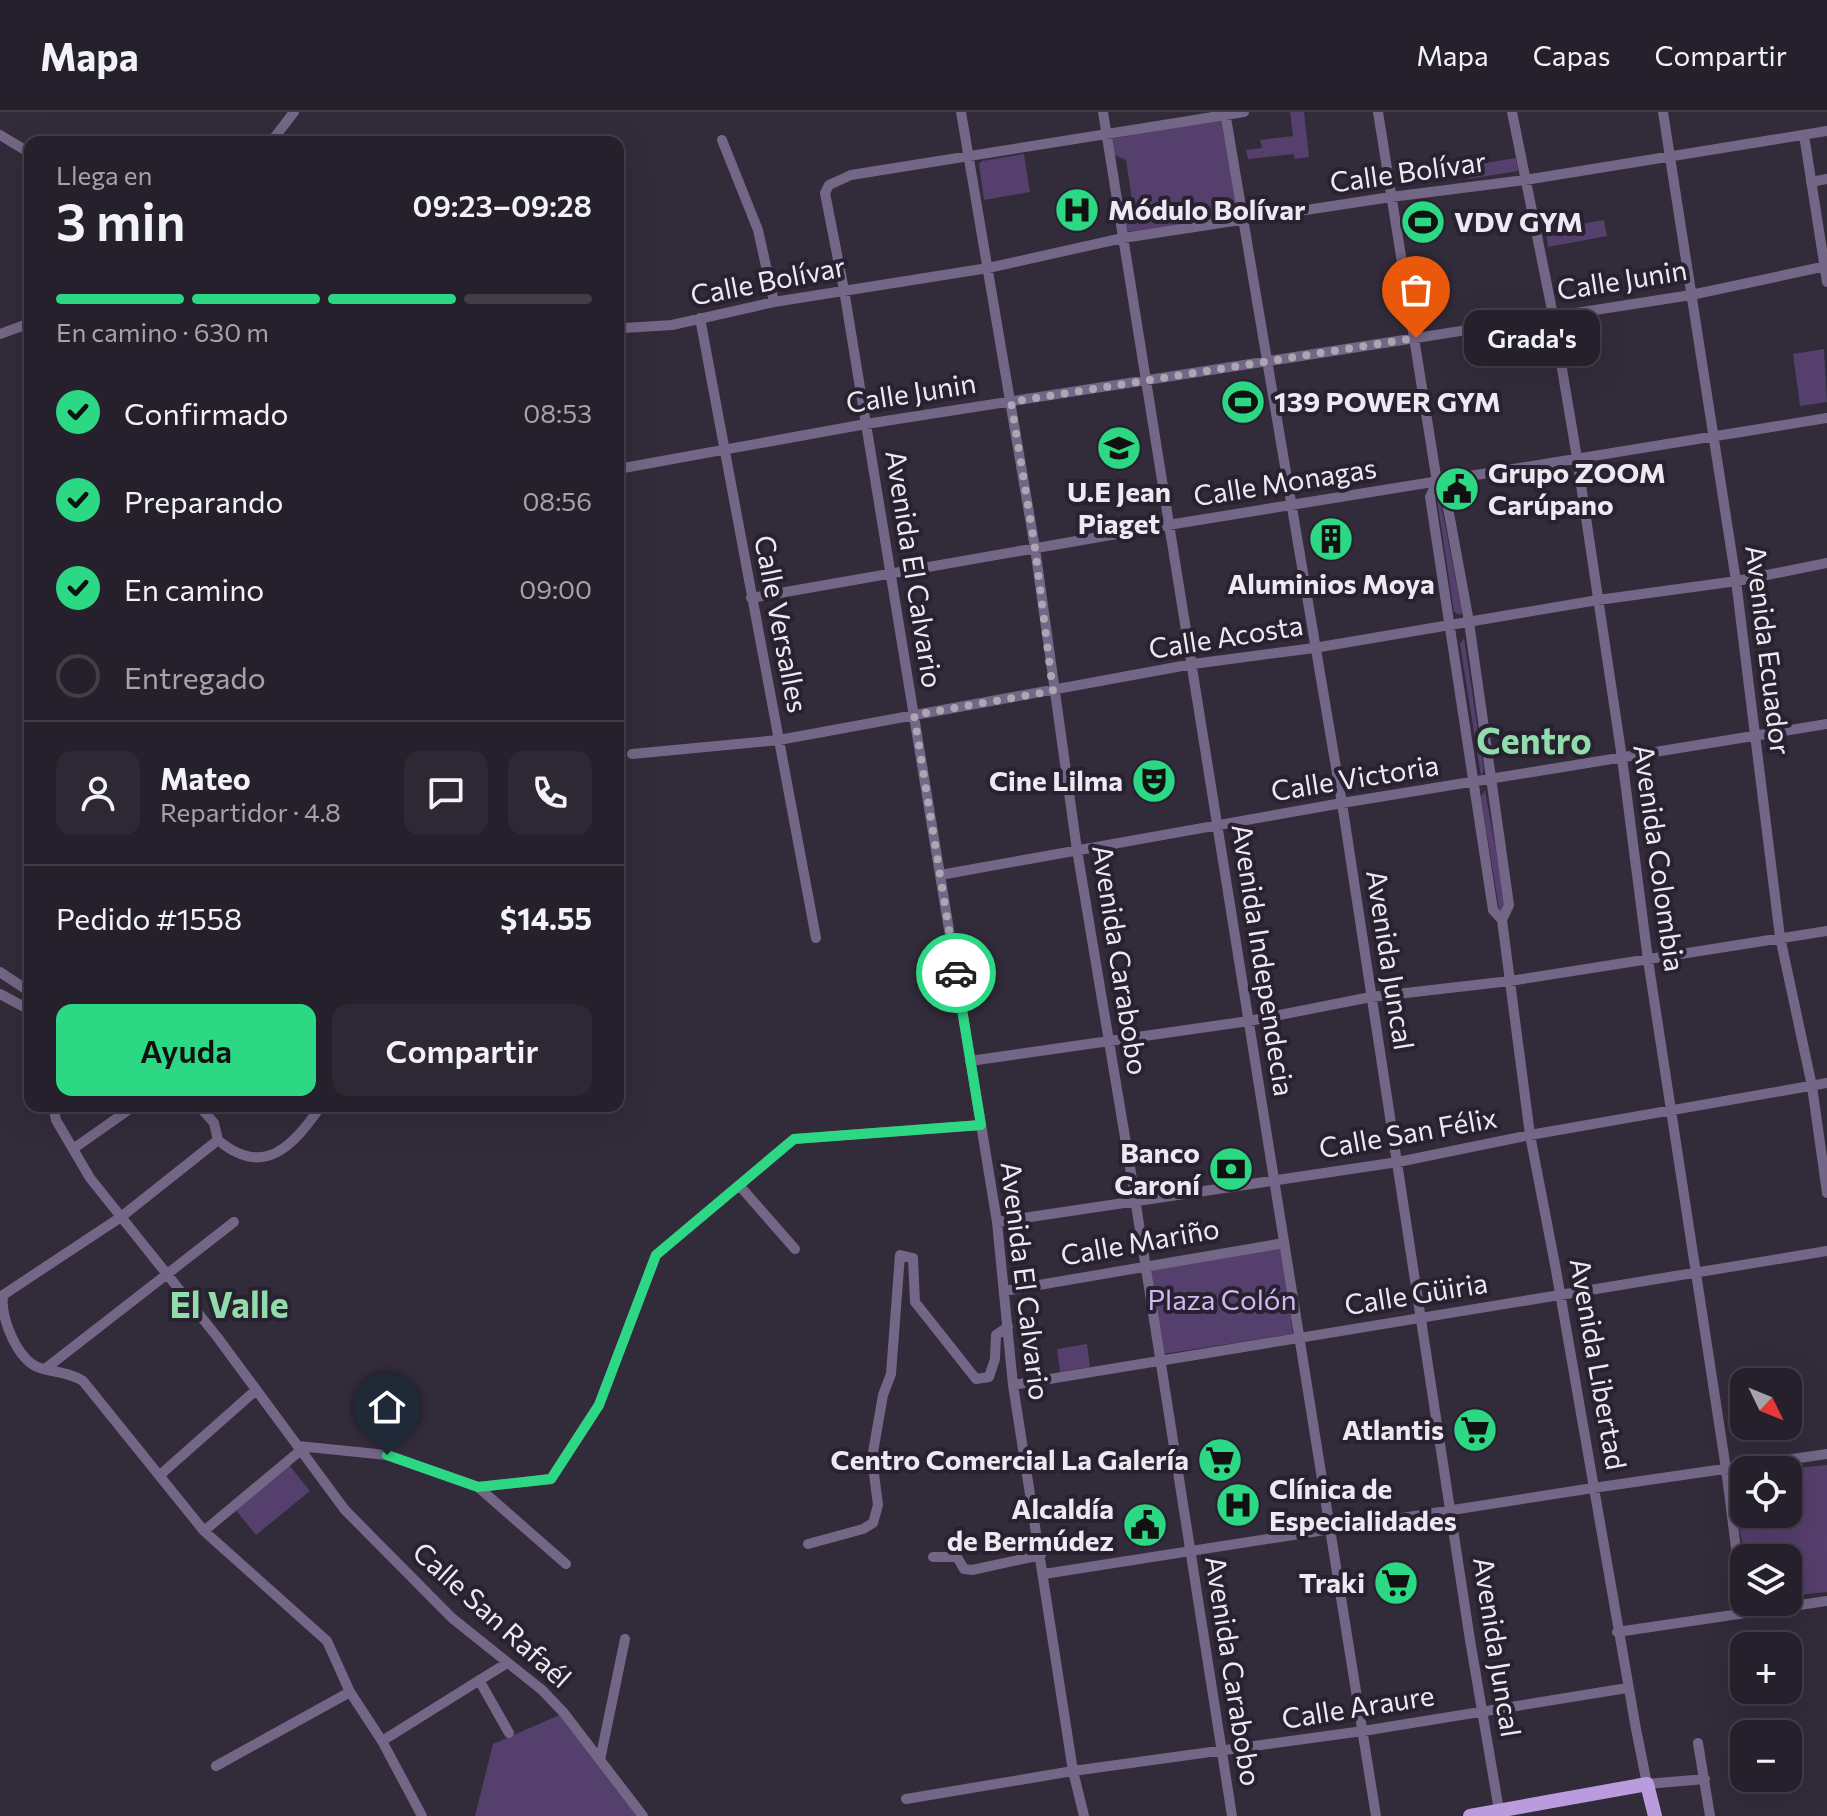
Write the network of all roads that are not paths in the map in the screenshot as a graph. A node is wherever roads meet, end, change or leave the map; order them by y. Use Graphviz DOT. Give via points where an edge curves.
graph roads {
  1 [pos="294,112"];
  2 [pos="961,112"];
  3 [pos="1103,112"];
  4 [pos="1244,112"];
  5 [pos="1378,112"];
  6 [pos="1512,112"];
  7 [pos="1663,112"];
  8 [pos="1225,113"];
  9 [pos="1827,131"];
  10 [pos="1106,133"];
  11 [pos="0,135"];
  12 [pos="1804,135"];
  13 [pos="276,136"];
  14 [pos="722,140"];
  15 [pos="24,149"];
  16 [pos="969,156"];
  17 [pos="1669,157"];
  18 [pos="1827,179"];
  19 [pos="1525,180"];
  20 [pos="1811,182"];
  21 [pos="1391,197"];
  22 [pos="1245,221"];
  23 [pos="1123,238"];
  24 [pos="1826,266"];
  25 [pos="988,268"];
  26 [pos="1827,282"];
  27 [pos="844,290"];
  28 [pos="1691,295"];
  29 [pos="774,302"];
  30 [pos="1553,315"];
  31 [pos="700,318"];
  32 [pos="24,325"];
  33 [pos="624,328"];
  34 [pos="0,334"];
  35 [pos="1416,338"];
  36 [pos="1267,362"];
  37 [pos="1146,380"];
  38 [pos="1011,402"];
  39 [pos="1827,418"];
  40 [pos="866,424"];
  41 [pos="1715,436"];
  42 [pos="723,450"];
  43 [pos="1577,458"];
  44 [pos="624,468"];
  45 [pos="1437,482"];
  46 [pos="1292,505"];
  47 [pos="1168,525"];
  48 [pos="1035,548"];
  49 [pos="1827,563"];
  50 [pos="891,575"];
  51 [pos="1736,581"];
  52 [pos="751,598"];
  53 [pos="1598,600"];
  54 [pos="1469,622"];
  55 [pos="1452,625"];
  56 [pos="1314,648"];
  57 [pos="1193,664"];
  58 [pos="1053,691"];
  59 [pos="914,715"];
  60 [pos="1827,724"];
  61 [pos="1756,736"];
  62 [pos="779,740"];
  63 [pos="632,754"];
  64 [pos="1622,758"];
  65 [pos="1490,781"];
  66 [pos="1475,783"];
  67 [pos="1342,803"];
  68 [pos="1217,826"];
  69 [pos="1077,850"];
  70 [pos="940,875"];
  71 [pos="1502,920"];
  72 [pos="1827,931"];
  73 [pos="1780,937"];
  74 [pos="816,938"];
  75 [pos="1648,960"];
  76 [pos="0,972"];
  77 [pos="1510,981"];
  78 [pos="24,988"];
  79 [pos="0,994"];
  80 [pos="1371,997"];
  81 [pos="24,1007"];
  82 [pos="1249,1021"];
  83 [pos="1109,1041"];
  84 [pos="970,1061"];
  85 [pos="1827,1083"];
  86 [pos="1812,1086"];
  87 [pos="54,1112"];
  88 [pos="125,1112"];
  89 [pos="204,1112"];
  90 [pos="316,1112"];
  91 [pos="1672,1112"];
  92 [pos="981,1125"];
  93 [pos="1530,1135"];
  94 [pos="218,1140"];
  95 [pos="73,1149"];
  96 [pos="1398,1162"];
  97 [pos="1274,1180"];
  98 [pos="739,1185"];
  99 [pos="1827,1193"];
  100 [pos="1135,1201"];
  101 [pos="121,1217"];
  102 [pos="234,1222"];
  103 [pos="997,1222"];
  104 [pos="1284,1243"];
  105 [pos="795,1249"];
  106 [pos="1827,1251"];
  107 [pos="1143,1265"];
  108 [pos="1696,1272"];
  109 [pos="167,1274"];
  110 [pos="1004,1291"];
  111 [pos="1560,1295"];
  112 [pos="1,1297"];
  113 [pos="1420,1318"];
  114 [pos="1008,1327"];
  115 [pos="1299,1337"];
  116 [pos="1159,1360"];
  117 [pos="45,1369"];
  118 [pos="1013,1385"];
  119 [pos="256,1390"];
  120 [pos="300,1448"];
  121 [pos="1827,1454"];
  122 [pos="1726,1469"];
  123 [pos="160,1475"];
  124 [pos="478,1487"];
  125 [pos="1593,1488"];
  126 [pos="1450,1511"];
  127 [pos="1330,1528"];
  128 [pos="204,1531"];
  129 [pos="808,1544"];
  130 [pos="1735,1544"];
  131 [pos="1189,1550"];
  132 [pos="1041,1555"];
  133 [pos="933,1557"];
  134 [pos="566,1564"];
  135 [pos="1044,1574"];
  136 [pos="1827,1601"];
  137 [pos="1802,1604"];
  138 [pos="1730,1614"];
  139 [pos="1617,1632"];
  140 [pos="625,1639"];
  141 [pos="507,1663"];
  142 [pos="479,1680"];
  143 [pos="1627,1688"];
  144 [pos="350,1692"];
  145 [pos="1484,1711"];
  146 [pos="1363,1731"];
  147 [pos="509,1733"];
  148 [pos="382,1741"];
  149 [pos="1698,1743"];
  150 [pos="1221,1752"];
  151 [pos="600,1760"];
  152 [pos="216,1766"];
  153 [pos="1073,1771"];
  154 [pos="1705,1779"];
  155 [pos="1647,1784"];
  156 [pos="906,1799"];
  157 [pos="1499,1814"];
  158 [pos="422,1816"];
  159 [pos="643,1816"];
  160 [pos="1084,1816"];
  161 [pos="1232,1816"];
  162 [pos="1376,1816"];
  163 [pos="1470,1816"];
  164 [pos="1655,1816"];
  165 [pos="1710,1816"];
  1 -- 13 [label="street"];
  2 -- 16 [label="street, Avenida Carabobo"];
  3 -- 10 [label="street, Avenida Independecia"];
  4 -- 8 [label="street"];
  5 -- 21 [label="street, Avenida Libertad"];
  6 -- 19 [label="street, Avenida Colombia"];
  7 -- 17 [label="street, Avenida Ecuador"];
  8 -- 10 [label="street"];
  8 -- 22 [label="street, Avenida Juncal"];
  9 -- 12 [label="street, Calle Bolívar"];
  10 -- 16 [label="street"];
  10 -- 23 [label="street, Avenida Independecia"];
  11 -- 15 [label="street"];
  12 -- 17 [label="street, Calle Bolívar"];
  12 -- 20 [label="street"];
  14 -- 29 [label="street" via="758,230"];
  16 -- 25 [label="street, Avenida Carabobo"];
  16 -- 27 [label="street, Avenida El Calvario" via="851,175 829,185 825,193"];
  17 -- 19 [label="street, Calle Bolívar"];
  17 -- 28 [label="street, Avenida Ecuador"];
  18 -- 20 [label="street"];
  19 -- 21 [label="street, Calle Bolívar"];
  19 -- 30 [label="street, Avenida Colombia"];
  20 -- 24 [label="street"];
  21 -- 22 [label="street, Calle Bolívar"];
  21 -- 35 [label="street, Avenida Libertad"];
  22 -- 23 [label="street, Calle Bolívar"];
  22 -- 36 [label="street, Avenida Juncal"];
  23 -- 25 [label="street, Calle Bolívar"];
  23 -- 37 [label="street, Avenida Independecia"];
  24 -- 26 [label="street"];
  24 -- 28 [label="street, Calle Junin"];
  25 -- 27 [label="street, Calle Bolívar"];
  25 -- 38 [label="street, Avenida Carabobo"];
  27 -- 29 [label="street, Calle Bolívar"];
  27 -- 40 [label="street, Avenida El Calvario"];
  28 -- 30 [label="street, Calle Junin"];
  28 -- 41 [label="street, Avenida Ecuador"];
  29 -- 31 [label="street, Calle Bolívar"];
  30 -- 35 [label="street, Calle Junin"];
  30 -- 43 [label="street, Avenida Colombia"];
  31 -- 33 [label="street, Calle Bolívar"];
  31 -- 42 [label="street, Calle Versalles"];
  32 -- 34 [label="street"];
  35 -- 36 [label="street, Calle Junin"];
  35 -- 45 [label="street, Avenida Libertad"];
  36 -- 37 [label="street, Calle Junin"];
  36 -- 46 [label="street, Avenida Juncal"];
  37 -- 38 [label="street, Calle Junin"];
  37 -- 47 [label="street, Avenida Independecia"];
  38 -- 40 [label="street, Calle Junin"];
  38 -- 48 [label="street, Avenida Carabobo"];
  39 -- 41 [label="street, Calle Monagas"];
  40 -- 42 [label="street, Calle Junin"];
  40 -- 50 [label="street, Avenida El Calvario"];
  41 -- 43 [label="street, Calle Monagas"];
  41 -- 51 [label="street, Avenida Ecuador"];
  42 -- 44 [label="street, Calle Junin"];
  42 -- 52 [label="street, Calle Versalles"];
  43 -- 45 [label="street, Calle Monagas"];
  43 -- 53 [label="street, Avenida Colombia"];
  45 -- 46 [label="street, Calle Monagas"];
  45 -- 54 [label="street, Avenida Libertad" via="1446,497"];
  45 -- 55 [label="street, Avenida Libertad" via="1430,497"];
  46 -- 47 [label="street, Calle Monagas"];
  46 -- 56 [label="street, Avenida Juncal"];
  47 -- 48 [label="street, Calle Monagas"];
  47 -- 57 [label="street, Avenida Independecia"];
  48 -- 50 [label="street, Calle Monagas"];
  48 -- 58 [label="street, Avenida Carabobo"];
  49 -- 51 [label="street, Calle Acosta"];
  50 -- 52 [label="street, Calle Monagas"];
  50 -- 59 [label="street, Avenida El Calvario"];
  51 -- 53 [label="street, Calle Acosta"];
  51 -- 61 [label="street, Avenida Ecuador"];
  52 -- 62 [label="street, Calle Versalles"];
  53 -- 54 [label="street, Calle Acosta"];
  53 -- 64 [label="street, Avenida Colombia"];
  54 -- 55 [label="street, Calle Acosta"];
  54 -- 65 [label="street, Avenida Libertad"];
  55 -- 56 [label="street, Calle Acosta"];
  55 -- 66 [label="street, Avenida Libertad"];
  56 -- 57 [label="street, Calle Acosta"];
  56 -- 67 [label="street, Avenida Juncal"];
  57 -- 58 [label="street, Calle Acosta"];
  57 -- 68 [label="street, Avenida Independecia"];
  58 -- 59 [label="street, Calle Acosta"];
  58 -- 69 [label="street, Avenida Carabobo"];
  59 -- 62 [label="street, Calle Acosta"];
  59 -- 70 [label="street, Avenida El Calvario"];
  60 -- 61 [label="street, Calle Victoria"];
  61 -- 64 [label="street, Calle Victoria"];
  61 -- 73 [label="street, Avenida Ecuador"];
  62 -- 63 [label="street, Calle Acosta"];
  62 -- 74 [label="street, Calle Versalles"];
  64 -- 65 [label="street, Calle Victoria"];
  64 -- 75 [label="street, Avenida Colombia"];
  65 -- 66 [label="street, Calle Victoria"];
  65 -- 71 [label="street, Avenida Libertad" via="1509,905"];
  66 -- 67 [label="street, Calle Victoria"];
  66 -- 71 [label="street, Avenida Libertad" via="1493,910"];
  67 -- 68 [label="street, Calle Victoria"];
  67 -- 80 [label="street, Avenida Juncal"];
  68 -- 69 [label="street, Calle Victoria"];
  68 -- 82 [label="street, Avenida Independecia"];
  69 -- 70 [label="street, Calle Victoria"];
  69 -- 83 [label="street, Avenida Carabobo"];
  70 -- 84 [label="street, Avenida El Calvario"];
  71 -- 77 [label="street, Avenida Libertad"];
  72 -- 73 [label="street"];
  73 -- 75 [label="street"];
  73 -- 86 [label="street, Avenida Ecuador"];
  75 -- 77 [label="street"];
  75 -- 91 [label="street, Avenida Colombia"];
  76 -- 78 [label="street"];
  77 -- 80 [label="street"];
  77 -- 93 [label="street, Avenida Libertad"];
  79 -- 81 [label="street"];
  80 -- 82 [label="street"];
  80 -- 96 [label="street, Avenida Juncal"];
  82 -- 83 [label="street"];
  82 -- 97 [label="street, Avenida Independecia"];
  83 -- 84 [label="street"];
  83 -- 100 [label="street, Avenida Carabobo"];
  84 -- 92 [label="street, Avenida El Calvario"];
  85 -- 86 [label="street, Calle San Félix"];
  86 -- 91 [label="street, Calle San Félix"];
  86 -- 99 [label="street, Avenida Ecuador"];
  87 -- 95 [label="street, Calle San Rafaél"];
  88 -- 95 [label="street"];
  89 -- 94 [label="street"];
  90 -- 94 [label="street" via="287,1146 271,1155 248,1159"];
  91 -- 93 [label="street, Calle San Félix"];
  91 -- 108 [label="street, Avenida Colombia"];
  92 -- 98 [label="street" via="794,1139"];
  92 -- 103 [label="street, Avenida El Calvario"];
  93 -- 96 [label="street, Calle San Félix"];
  93 -- 111 [label="street, Avenida Libertad"];
  94 -- 101 [label="street"];
  95 -- 101 [label="street, Calle San Rafaél"];
  96 -- 97 [label="street, Calle San Félix"];
  96 -- 113 [label="street, Avenida Juncal"];
  97 -- 100 [label="street, Calle San Félix"];
  97 -- 104 [label="street, Avenida Independecia"];
  98 -- 105 [label="street"];
  98 -- 124 [label="street" via="656,1255 599,1405 551,1479"];
  100 -- 103 [label="street, Calle San Félix"];
  100 -- 107 [label="street, Avenida Carabobo"];
  101 -- 109 [label="street, Calle San Rafaél"];
  101 -- 112 [label="street"];
  102 -- 109 [label="street"];
  103 -- 110 [label="street, Avenida El Calvario"];
  104 -- 107 [label="street, Calle Mariño"];
  104 -- 115 [label="street, Avenida Independecia"];
  106 -- 108 [label="street, Calle Güiria"];
  107 -- 110 [label="street, Calle Mariño"];
  107 -- 116 [label="street, Avenida Carabobo"];
  108 -- 111 [label="street, Calle Güiria"];
  108 -- 122 [label="street, Avenida Colombia"];
  109 -- 117 [label="street"];
  109 -- 119 [label="street, Calle San Rafaél"];
  110 -- 114 [label="street, Avenida El Calvario"];
  111 -- 113 [label="street, Calle Güiria"];
  111 -- 125 [label="street, Avenida Libertad"];
  112 -- 117 [label="street" via="8,1332 23,1354"];
  113 -- 115 [label="street, Calle Güiria"];
  113 -- 126 [label="street, Avenida Juncal"];
  114 -- 118 [label="street, Avenida El Calvario"];
  114 -- 129 [label="street" via="996,1335 989,1377 976,1379 915,1302 913,1258 900,1255 891,1374 872,1458 878,1505 873,1523"];
  115 -- 116 [label="street, Calle Güiria"];
  115 -- 127 [label="street, Avenida Independecia"];
  116 -- 118 [label="street, Calle Güiria"];
  116 -- 131 [label="street, Avenida Carabobo"];
  117 -- 123 [label="street" via="83,1381"];
  118 -- 132 [label="street, Avenida El Calvario"];
  119 -- 120 [label="street, Calle San Rafaél"];
  119 -- 123 [label="street"];
  120 -- 124 [label="street" via="387,1455"];
  120 -- 128 [label="street"];
  120 -- 141 [label="street, Calle San Rafaél" via="345,1510 452,1618"];
  121 -- 122 [label="street"];
  122 -- 125 [label="street"];
  122 -- 130 [label="street, Avenida Colombia"];
  123 -- 128 [label="street"];
  124 -- 134 [label="street"];
  125 -- 126 [label="street"];
  125 -- 139 [label="street, Avenida Libertad"];
  126 -- 127 [label="street"];
  126 -- 145 [label="street, Avenida Juncal"];
  127 -- 131 [label="street"];
  127 -- 146 [label="street, Avenida Independecia"];
  128 -- 144 [label="street" via="327,1641"];
  131 -- 135 [label="street"];
  131 -- 150 [label="street, Avenida Carabobo"];
  132 -- 133 [label="street" via="972,1570 964,1569 957,1557"];
  132 -- 135 [label="street, Avenida El Calvario"];
  135 -- 153 [label="street, Avenida El Calvario"];
  136 -- 137 [label="street"];
  138 -- 139 [label="street"];
  139 -- 143 [label="street, Avenida Libertad"];
  140 -- 151 [label="street"];
  141 -- 142 [label="street"];
  141 -- 151 [label="street, Calle San Rafaél" via="542,1690"];
  142 -- 147 [label="street"];
  142 -- 148 [label="street"];
  143 -- 145 [label="street, Calle Araure"];
  143 -- 155 [label="street, Avenida Libertad"];
  144 -- 148 [label="street"];
  144 -- 152 [label="street"];
  145 -- 146 [label="street, Calle Araure"];
  145 -- 157 [label="street, Avenida Juncal"];
  146 -- 150 [label="street, Calle Araure"];
  146 -- 162 [label="street, Avenida Independecia"];
  148 -- 158 [label="street"];
  149 -- 154 [label="street"];
  150 -- 153 [label="street, Calle Araure"];
  150 -- 161 [label="street, Avenida Carabobo"];
  151 -- 159 [label="street, Calle San Rafaél"];
  153 -- 156 [label="street, Calle Araure"];
  153 -- 160 [label="street, Avenida El Calvario"];
  154 -- 155 [label="street"];
  154 -- 165 [label="street"];
  155 -- 157 [label="main road"];
  155 -- 164 [label="main road, Avenida Libertad"];
  157 -- 163 [label="main road"];
}
